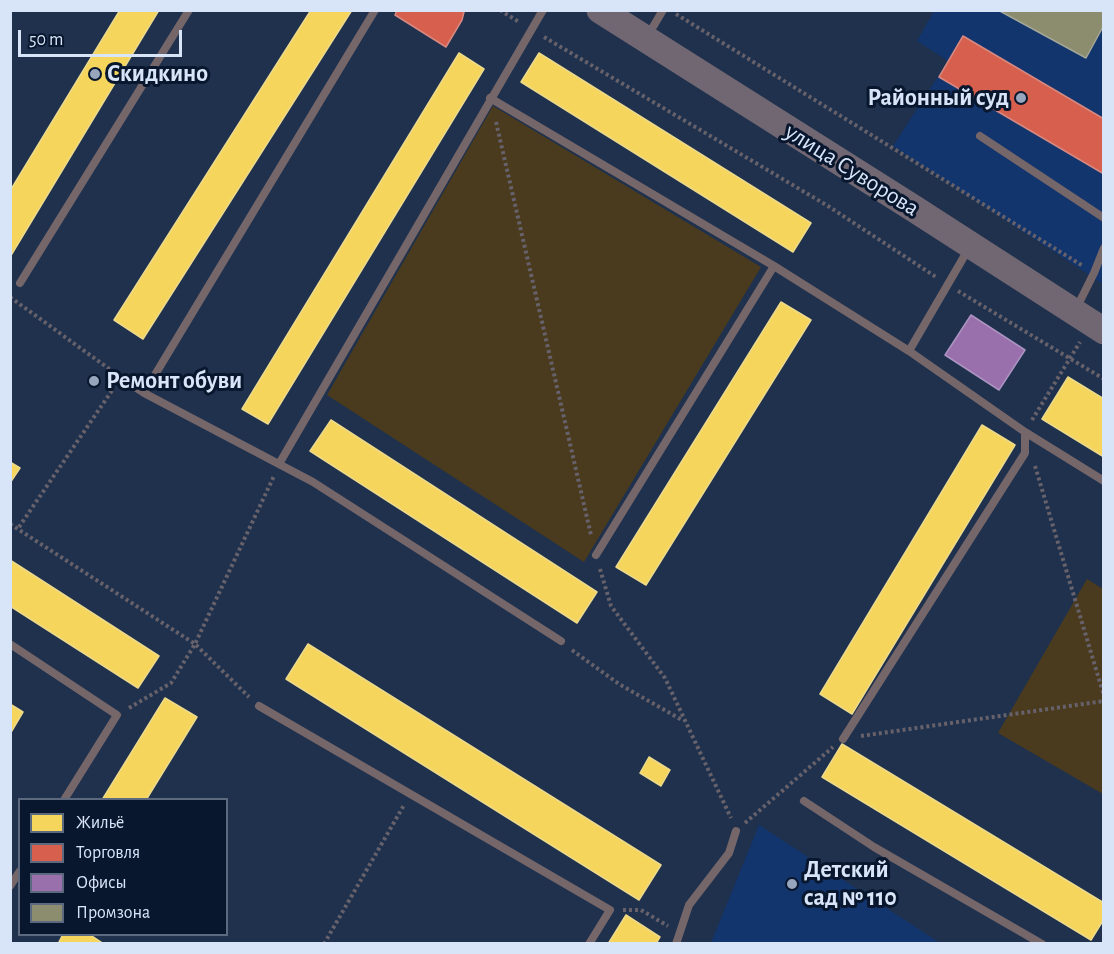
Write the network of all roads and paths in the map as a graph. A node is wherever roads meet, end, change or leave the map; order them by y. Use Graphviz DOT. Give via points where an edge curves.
graph roads {
  1 [pos="189,10"];
  2 [pos="375,10"];
  3 [pos="500,10"];
  4 [pos="543,10"];
  5 [pos="600,10"];
  6 [pos="663,10"];
  7 [pos="671,10"];
  8 [pos="530,29"];
  9 [pos="645,40"];
  10 [pos="490,98"];
  11 [pos="980,136"];
  12 [pos="1104,218"];
  13 [pos="971,245"];
  14 [pos="1104,248"];
  15 [pos="774,266"];
  16 [pos="1094,273"];
  17 [pos="20,283"];
  18 [pos="947,285"];
  19 [pos="10,297"];
  20 [pos="1090,322"];
  21 [pos="909,351"];
  22 [pos="1069,358"];
  23 [pos="121,378"];
  24 [pos="1104,380"];
  25 [pos="144,393"];
  26 [pos="1025,432"];
  27 [pos="279,464"];
  28 [pos="1104,481"];
  29 [pos="10,524"];
  30 [pos="19,527"];
  31 [pos="596,555"];
  32 [pos="561,641"];
  33 [pos="10,644"];
  34 [pos="195,644"];
  35 [pos="1104,696"];
  36 [pos="1104,701"];
  37 [pos="259,706"];
  38 [pos="117,716"];
  39 [pos="683,720"];
  40 [pos="843,739"];
  41 [pos="411,794"];
  42 [pos="65,798"];
  43 [pos="804,801"];
  44 [pos="736,831"];
  45 [pos="610,910"];
  46 [pos="680,932"];
  47 [pos="324,944"];
  48 [pos="589,944"];
  49 [pos="676,944"];
  50 [pos="1042,944"];
  1 -- 17 [label="lane"];
  2 -- 25 [label="lane"];
  3 -- 8 [label="path"];
  4 -- 8 [label="lane"];
  5 -- 9 [label="main road, улица Суворова"];
  6 -- 9 [label="lane"];
  7 -- 16 [label="path"];
  8 -- 10 [label="lane"];
  8 -- 18 [label="path" via="828,206"];
  9 -- 13 [label="main road, улица Суворова"];
  10 -- 15 [label="lane"];
  10 -- 27 [label="lane"];
  10 -- 31 [label="path"];
  11 -- 12 [label="lane"];
  13 -- 18 [label="lane"];
  13 -- 20 [label="main road, улица Суворова"];
  14 -- 16 [label="lane"];
  15 -- 21 [label="lane"];
  15 -- 31 [label="lane"];
  16 -- 20 [label="lane"];
  18 -- 21 [label="lane"];
  18 -- 22 [label="path"];
  19 -- 23 [label="path"];
  20 -- 22 [label="path"];
  21 -- 26 [label="lane"];
  22 -- 24 [label="path"];
  22 -- 26 [label="path"];
  23 -- 25 [label="lane"];
  23 -- 30 [label="path"];
  25 -- 27 [label="lane"];
  26 -- 28 [label="lane"];
  26 -- 35 [label="path"];
  26 -- 40 [label="lane" via="1025,453"];
  27 -- 32 [label="lane"];
  27 -- 34 [label="path"];
  29 -- 30 [label="path"];
  30 -- 34 [label="path"];
  31 -- 39 [label="path" via="611,606 665,678"];
  32 -- 39 [label="path" via="619,684"];
  33 -- 38 [label="lane"];
  34 -- 37 [label="path"];
  34 -- 38 [label="path" via="171,683"];
  36 -- 40 [label="path"];
  37 -- 41 [label="lane"];
  38 -- 42 [label="lane"];
  39 -- 44 [label="path"];
  40 -- 44 [label="path"];
  41 -- 45 [label="lane"];
  41 -- 47 [label="path"];
  43 -- 50 [label="lane" via="874,848"];
  44 -- 46 [label="lane" via="729,853 689,905"];
  45 -- 46 [label="path" via="641,910"];
  45 -- 48 [label="lane"];
  46 -- 49 [label="lane"];
}
